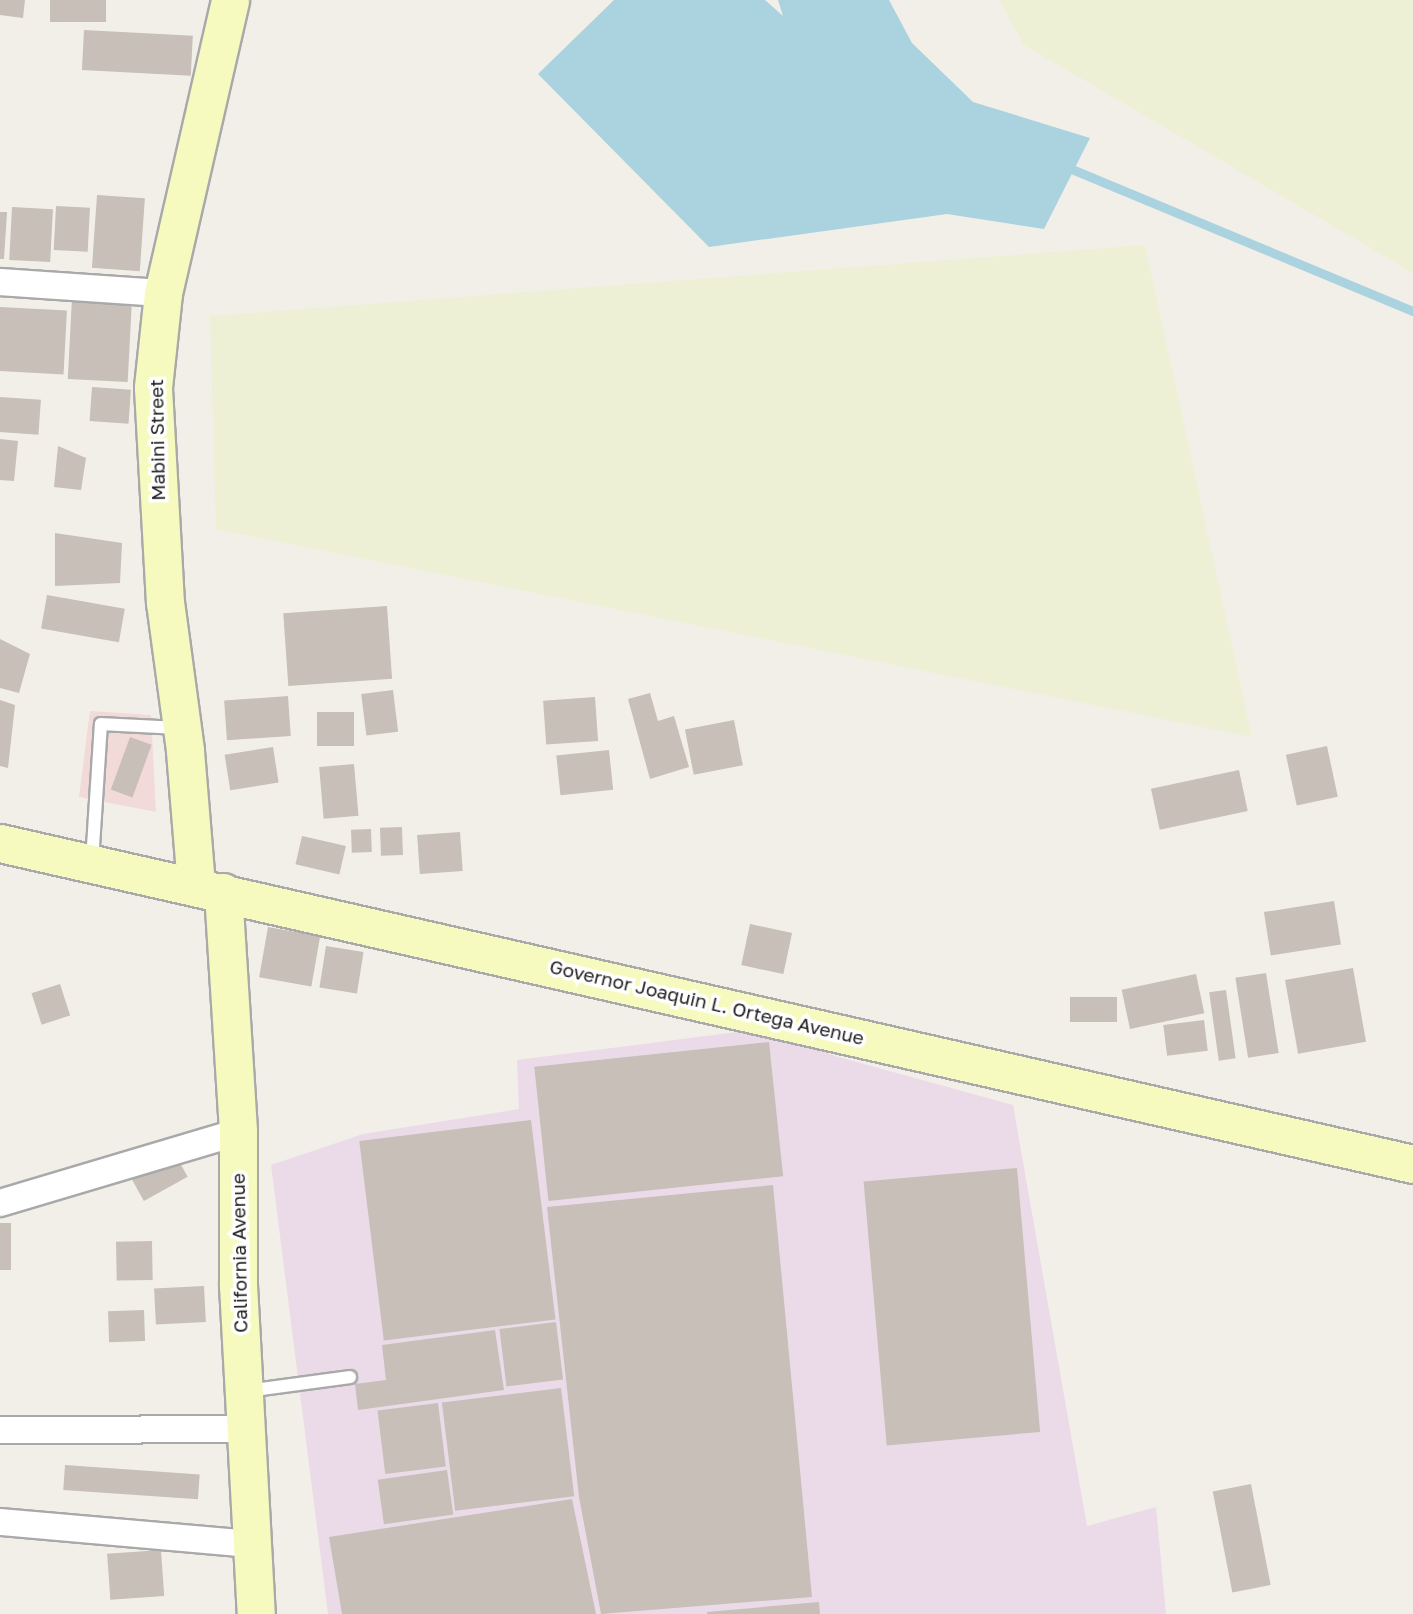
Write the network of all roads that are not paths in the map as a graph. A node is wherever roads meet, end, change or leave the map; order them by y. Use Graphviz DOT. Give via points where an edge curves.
graph roads {
  1 [pos="230,0"];
  2 [pos="0,282"];
  3 [pos="163,293"];
  4 [pos="182,729"];
  5 [pos="0,843"];
  6 [pos="92,862"];
  7 [pos="210,889"];
  8 [pos="238,1132"];
  9 [pos="1413,1164"];
  10 [pos="0,1203"];
  11 [pos="350,1377"];
  12 [pos="243,1391"];
  13 [pos="245,1429"];
  14 [pos="0,1430"];
  15 [pos="0,1522"];
  16 [pos="252,1544"];
  17 [pos="256,1614"];
  1 -- 3 [label="main road, Mabini Street"];
  2 -- 3 [label="street"];
  3 -- 4 [label="main road, Mabini Street" via="153,387 155,444 165,603"];
  4 -- 6 [label="lane" via="101,724"];
  4 -- 7 [label="main road, Mabini Street"];
  5 -- 6 [label="main road, Governor Joaquin L. Ortega Avenue"];
  6 -- 7 [label="main road, Governor Joaquin L. Ortega Avenue"];
  7 -- 8 [label="main road, California Avenue"];
  7 -- 9 [label="main road, Governor Joaquin L. Ortega Avenue"];
  8 -- 10 [label="street"];
  8 -- 12 [label="main road, California Avenue"];
  11 -- 12 [label="lane"];
  12 -- 13 [label="main road, California Avenue"];
  13 -- 14 [label="street"];
  13 -- 16 [label="main road, California Avenue"];
  15 -- 16 [label="street"];
  16 -- 17 [label="main road, California Avenue"];
}
